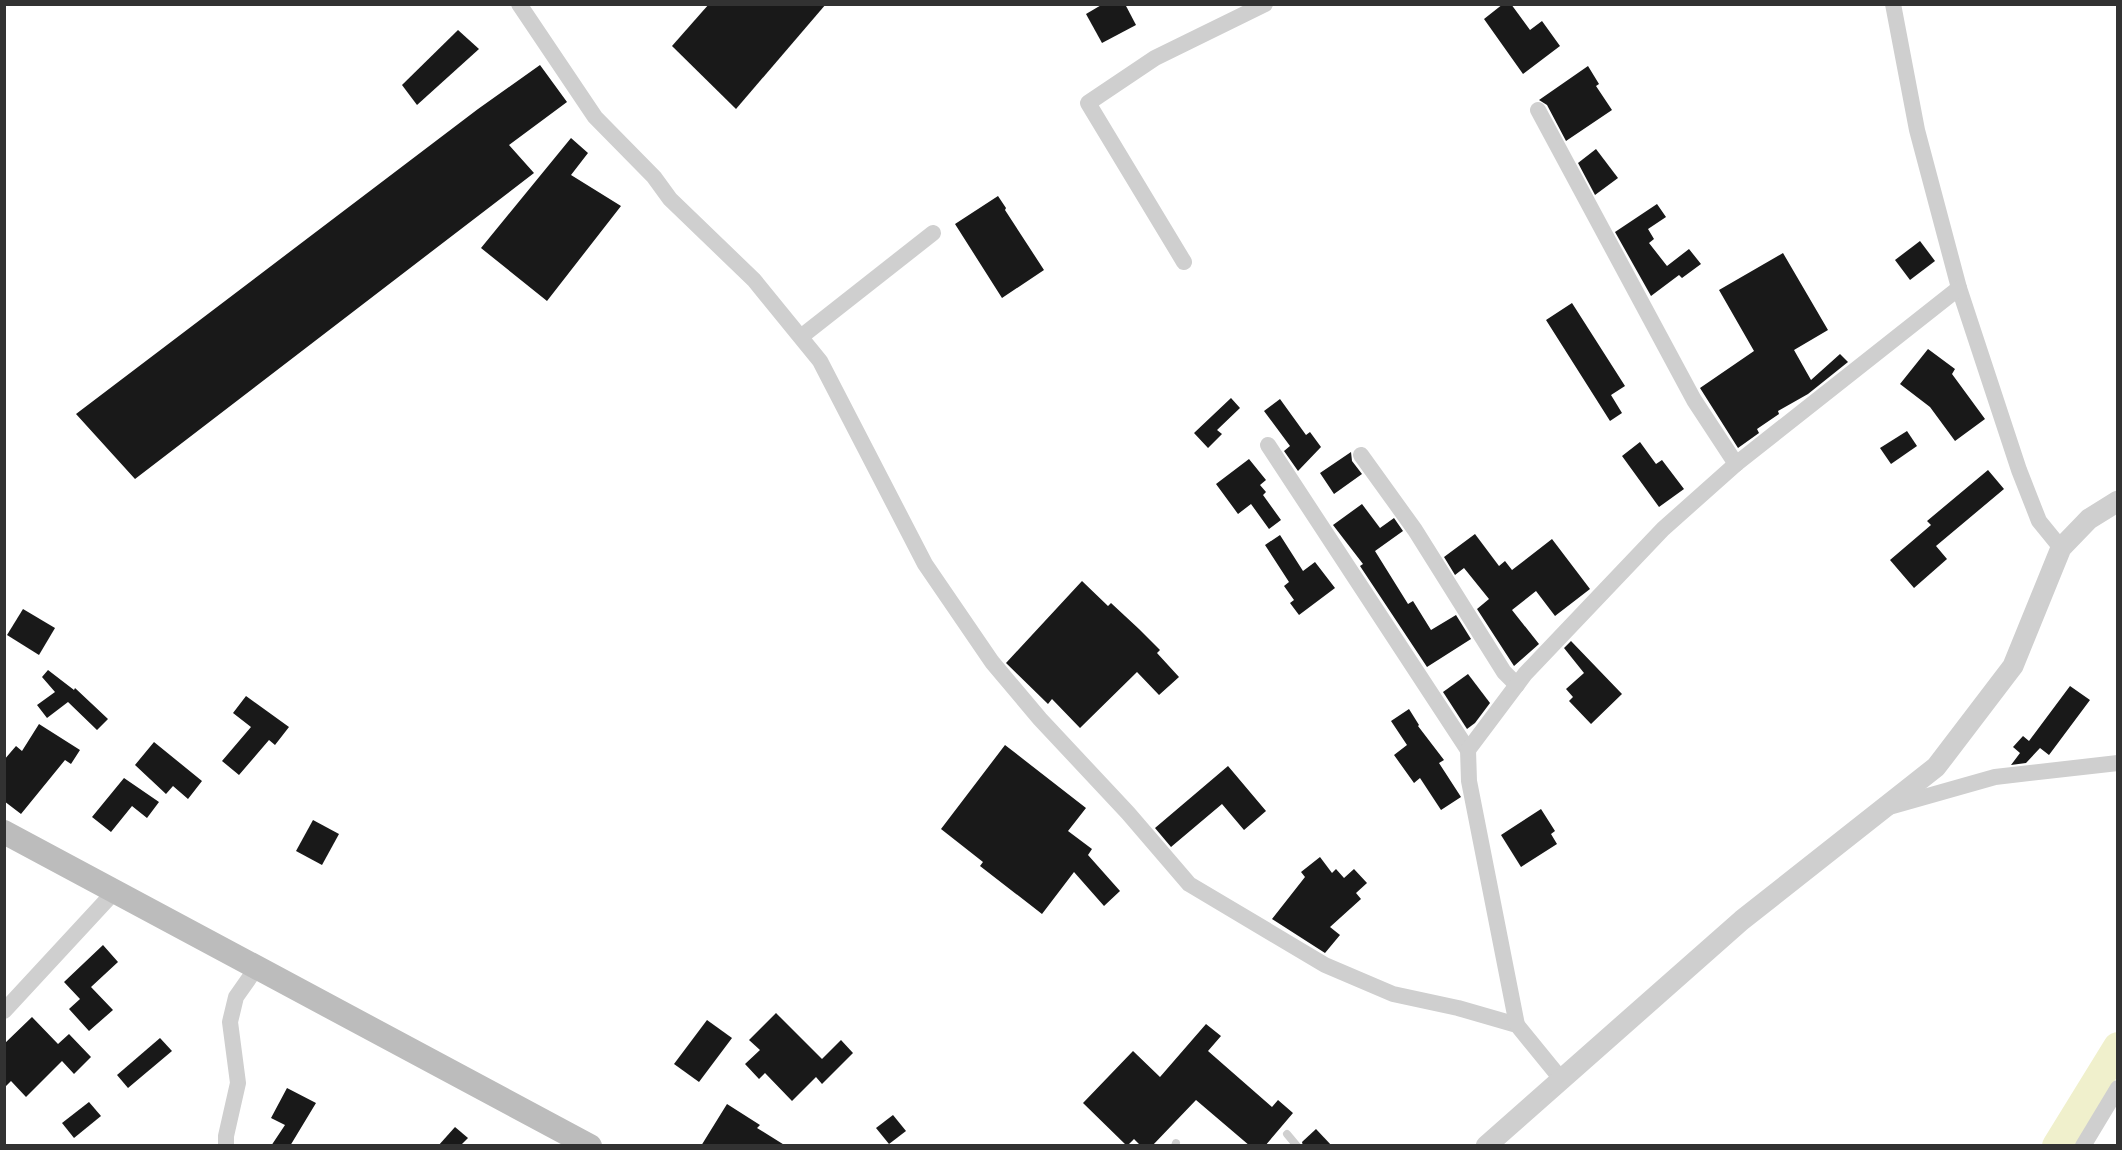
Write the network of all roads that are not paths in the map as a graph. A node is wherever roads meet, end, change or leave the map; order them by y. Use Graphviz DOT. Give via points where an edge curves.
graph roads {
  1 [pos="519,4"];
  2 [pos="1265,4"];
  3 [pos="1893,4"];
  4 [pos="1538,110"];
  5 [pos="933,233"];
  6 [pos="1184,262"];
  7 [pos="1959,288"];
  8 [pos="802,336"];
  9 [pos="1268,445"];
  10 [pos="1361,455"];
  11 [pos="1736,464"];
  12 [pos="2118,501"];
  13 [pos="2061,548"];
  14 [pos="1517,685"];
  15 [pos="1468,750"];
  16 [pos="2118,763"];
  17 [pos="1882,809"];
  18 [pos="4,831"];
  19 [pos="116,890"];
  20 [pos="257,967"];
  21 [pos="4,1011"];
  22 [pos="1517,1025"];
  23 [pos="1561,1079"];
  24 [pos="2118,1088"];
  25 [pos="1287,1134"];
  26 [pos="226,1146"];
  27 [pos="590,1146"];
  28 [pos="1297,1146"];
  29 [pos="1486,1146"];
  30 [pos="2083,1146"];
  1 -- 8 [label="street" via="594,117 654,177 670,199 754,280"];
  2 -- 6 [label="street" via="1155,58 1088,103"];
  3 -- 7 [label="street" via="1917,130"];
  4 -- 11 [label="street" via="1694,399"];
  5 -- 8 [label="street"];
  7 -- 11 [label="street"];
  7 -- 13 [label="street" via="2039,521"];
  8 -- 22 [label="street" via="820,361 926,564 992,662 1189,884 1325,965 1393,994"];
  9 -- 15 [label="street"];
  10 -- 14 [label="street" via="1415,530 1504,672"];
  11 -- 14 [label="street" via="1663,529"];
  12 -- 13 [label="street" via="2090,519"];
  13 -- 17 [label="street" via="2013,666 1936,767"];
  14 -- 15 [label="street"];
  15 -- 22 [label="street" via="1469,781"];
  16 -- 17 [label="street" via="1995,777"];
  17 -- 23 [label="street" via="1742,921"];
  18 -- 19 [label="main road"];
  19 -- 20 [label="main road"];
  19 -- 21 [label="street"];
  20 -- 26 [label="street" via="236,997 230,1022 238,1083"];
  20 -- 27 [label="main road"];
  22 -- 23 [label="street"];
  23 -- 29 [label="street"];
  24 -- 30 [label="street"];
  25 -- 28 [label="lane"];
}
